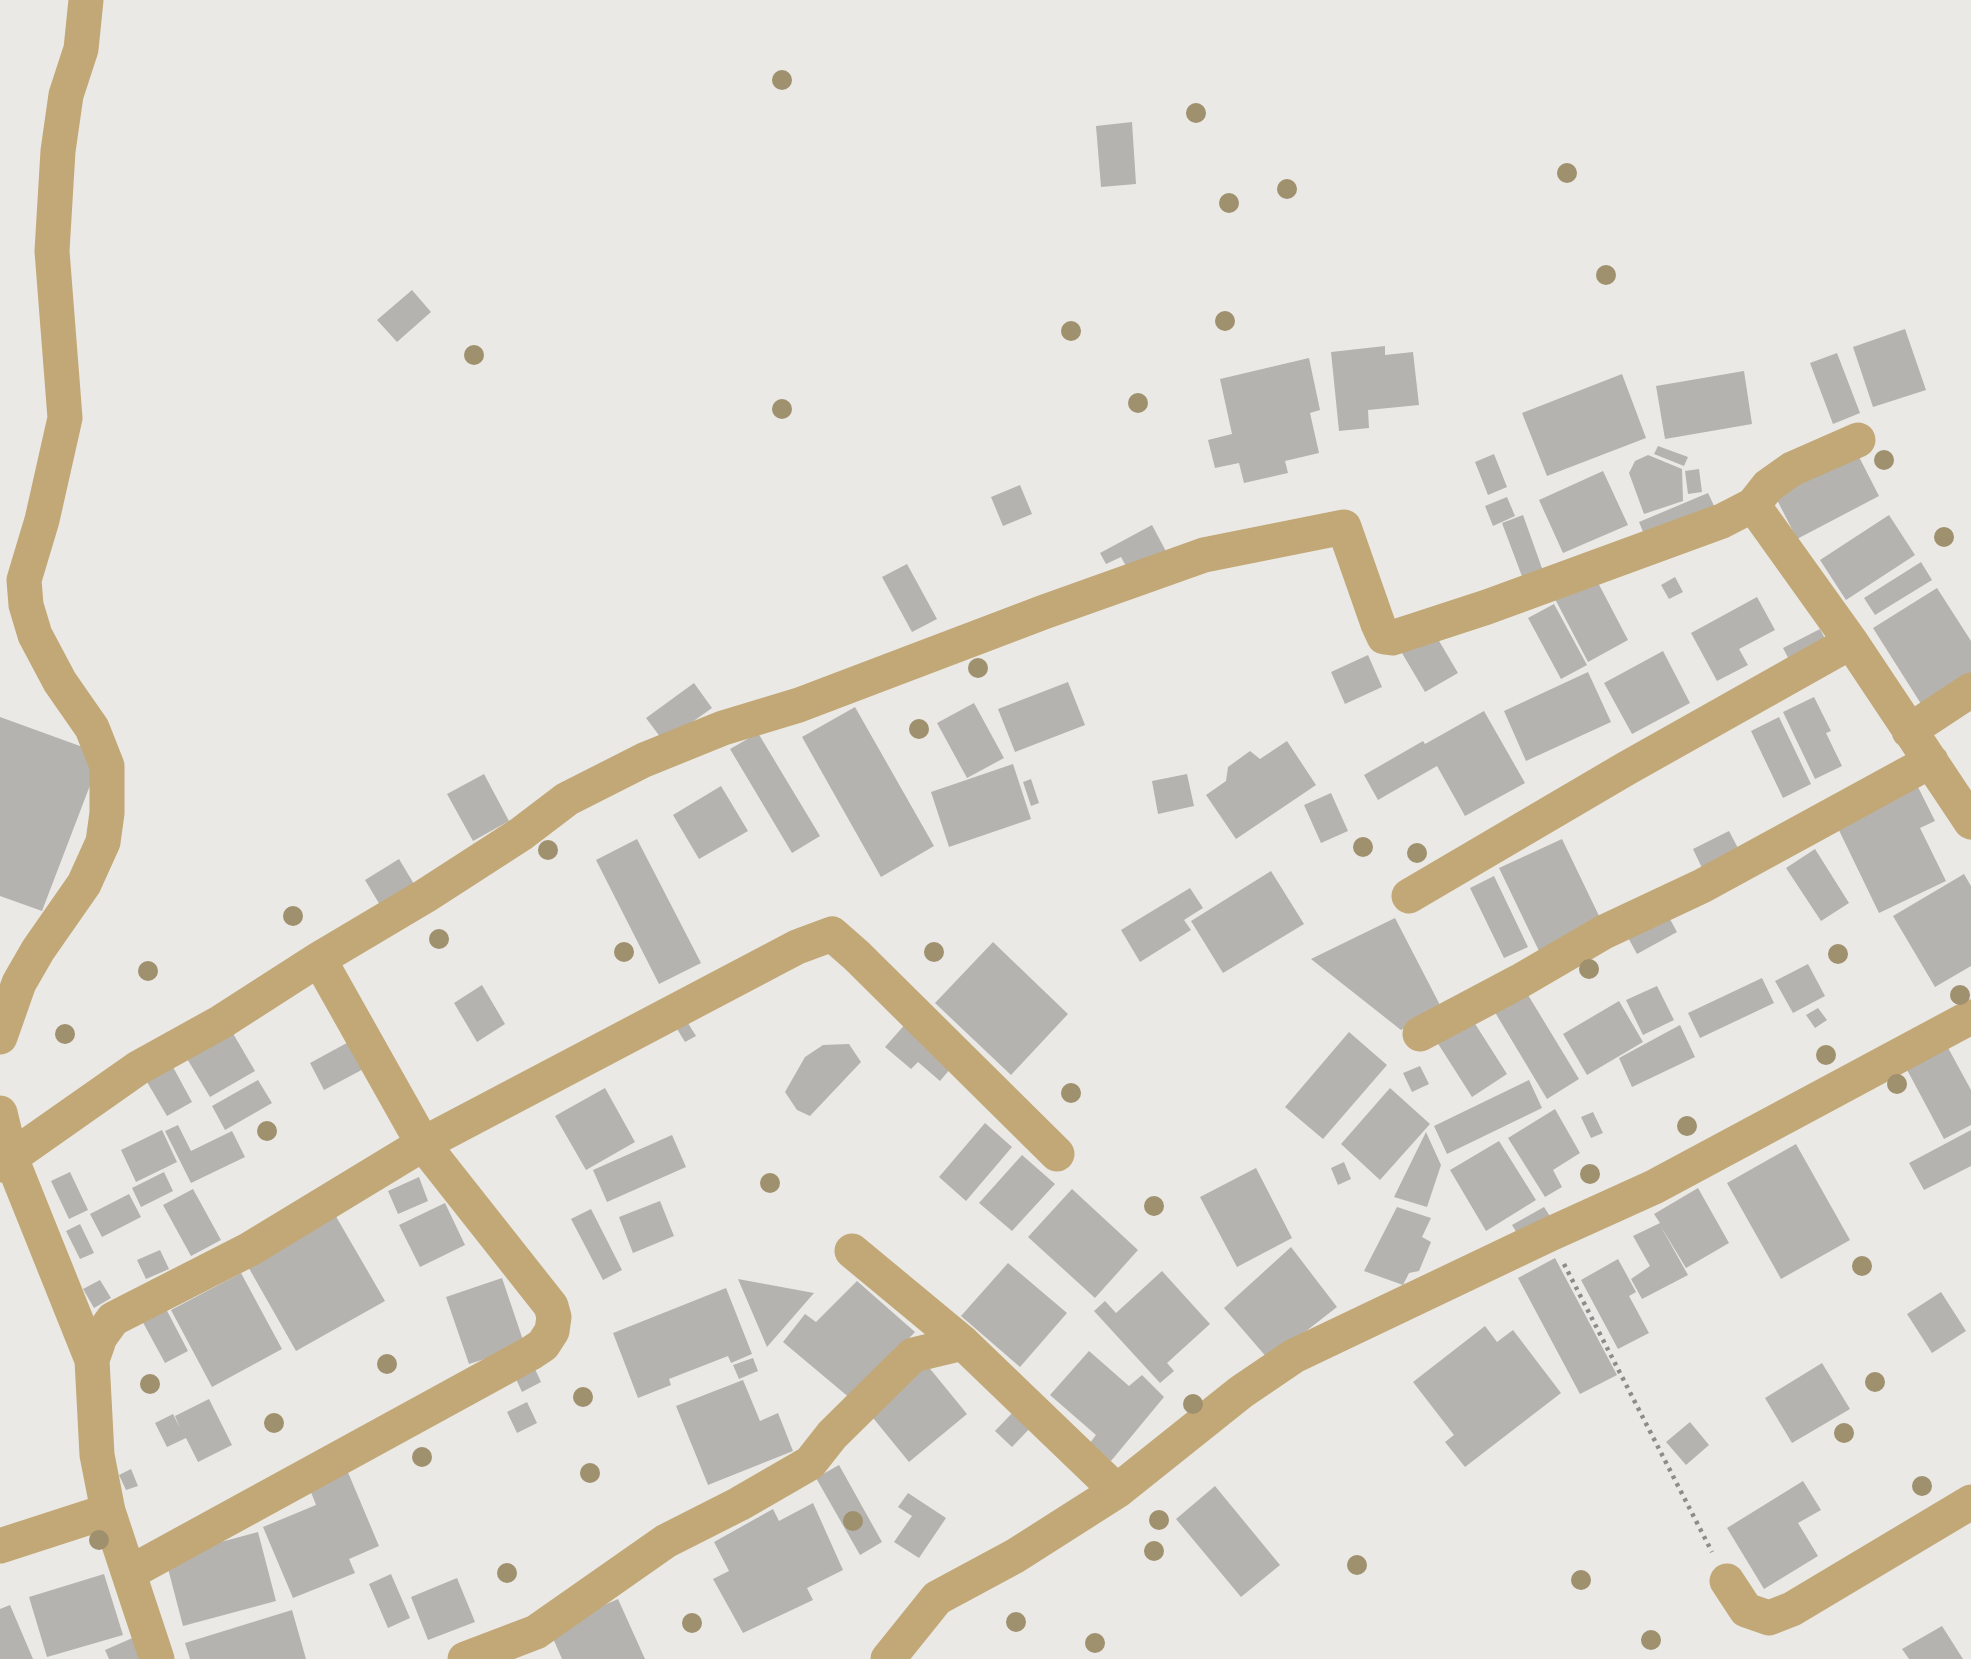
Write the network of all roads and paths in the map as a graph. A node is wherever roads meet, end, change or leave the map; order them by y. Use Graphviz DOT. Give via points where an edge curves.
graph roads {
  1 [pos="86,0"];
  2 [pos="1857,440"];
  3 [pos="1753,505"];
  4 [pos="1851,642"];
  5 [pos="1971,690"];
  6 [pos="1909,731"];
  7 [pos="1931,761"];
  8 [pos="1971,822"];
  9 [pos="1409,896"];
  10 [pos="319,959"];
  11 [pos="1971,1017"];
  12 [pos="1420,1034"];
  13 [pos="0,1037"];
  14 [pos="0,1113"];
  15 [pos="423,1144"];
  16 [pos="1057,1154"];
  17 [pos="6,1161"];
  18 [pos="1548,1235"];
  19 [pos="852,1251"];
  20 [pos="963,1343"];
  21 [pos="92,1360"];
  22 [pos="1117,1491"];
  23 [pos="1971,1502"];
  24 [pos="108,1511"];
  25 [pos="0,1546"];
  26 [pos="129,1573"];
  27 [pos="1727,1581"];
  28 [pos="157,1659"];
  29 [pos="464,1659"];
  30 [pos="888,1659"];
  1 -- 13 [label="street" via="81,49 61,129 52,251 65,418 23,580 35,635 92,728 107,766 107,813 103,842 84,884 37,950 19,983"];
  2 -- 3 [label="street" via="1792,469 1768,486"];
  3 -- 4 [label="street"];
  3 -- 10 [label="street" via="1722,521 1392,638 1384,637 1378,624 1344,527 1204,555 644,760 567,799 521,834"];
  4 -- 6 [label="street"];
  4 -- 9 [label="street"];
  5 -- 6 [label="street"];
  6 -- 7 [label="street"];
  7 -- 8 [label="street"];
  7 -- 12 [label="street"];
  10 -- 15 [label="street"];
  10 -- 17 [label="street" via="138,1068"];
  11 -- 18 [label="street" via="1654,1187"];
  14 -- 17 [label="street"];
  15 -- 16 [label="street" via="797,947 832,934"];
  15 -- 21 [label="street" via="250,1249 113,1319"];
  15 -- 26 [label="street" via="551,1306 552,1331 543,1345"];
  17 -- 21 [label="street"];
  18 -- 22 [label="street" via="1294,1356 1241,1392"];
  18 -- 27 [label="path"];
  19 -- 20 [label="street"];
  20 -- 22 [label="street"];
  20 -- 29 [label="street" via="914,1355 810,1462 666,1541 536,1632"];
  21 -- 24 [label="street" via="97,1455"];
  22 -- 30 [label="street" via="1015,1556 937,1598"];
  23 -- 27 [label="street" via="1792,1609 1769,1618 1746,1610"];
  24 -- 25 [label="street"];
  24 -- 26 [label="street"];
  26 -- 28 [label="street"];
}
